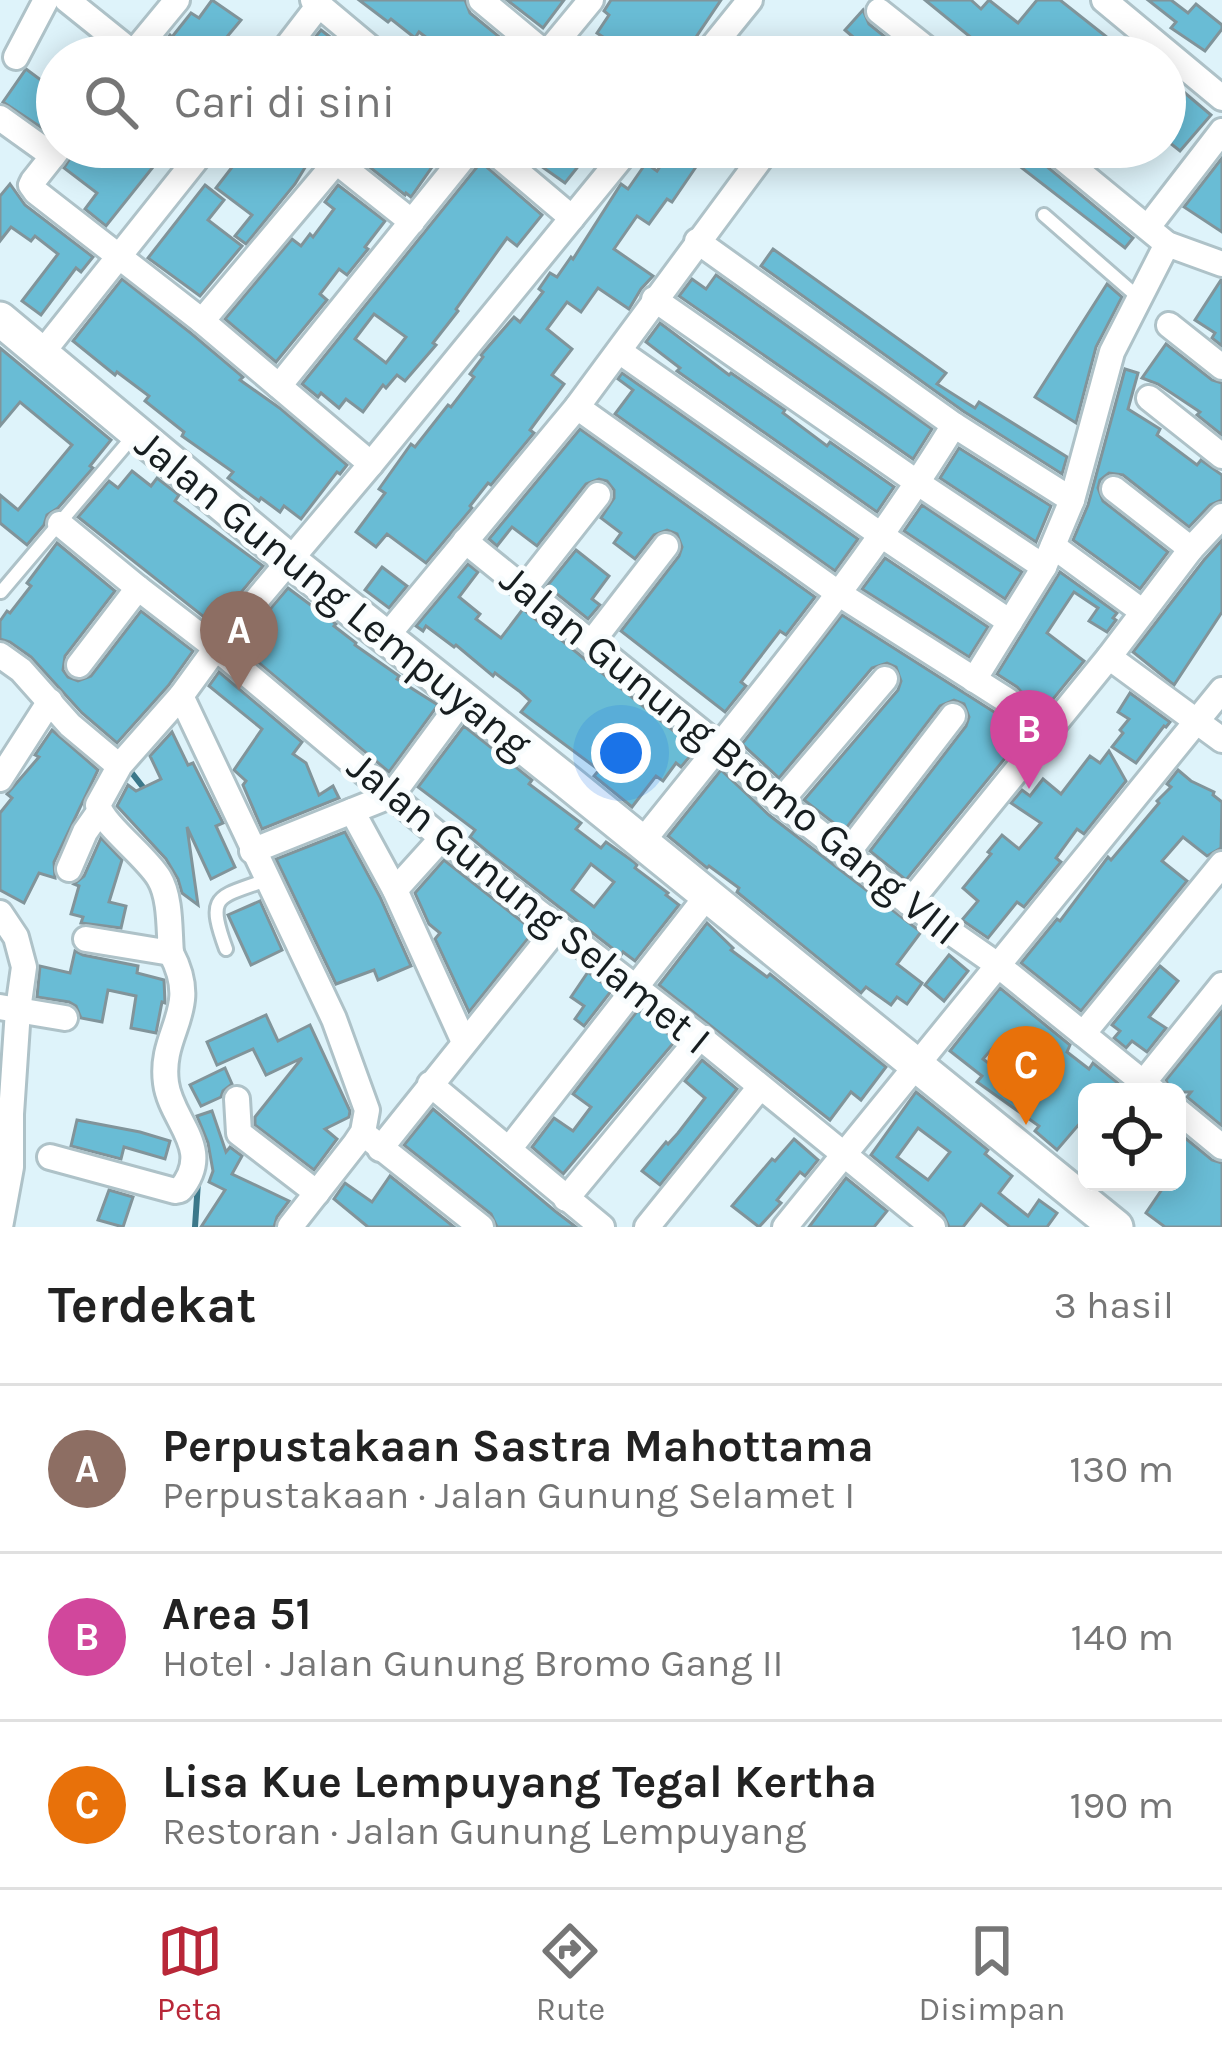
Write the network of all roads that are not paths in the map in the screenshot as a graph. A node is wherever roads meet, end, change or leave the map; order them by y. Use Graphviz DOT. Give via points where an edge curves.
graph roads {
  1 [pos="46,0"];
  2 [pos="67,0"];
  3 [pos="177,0"];
  4 [pos="591,0"];
  5 [pos="750,0"];
  6 [pos="1104,0"];
  7 [pos="483,1"];
  8 [pos="316,3"];
  9 [pos="879,10"];
  10 [pos="110,36"];
  11 [pos="148,36"];
  12 [pos="293,36"];
  13 [pos="356,36"];
  14 [pos="522,36"];
  15 [pos="561,36"];
  16 [pos="721,36"];
  17 [pos="911,36"];
  18 [pos="1147,36"];
  19 [pos="16,57"];
  20 [pos="1186,68"];
  21 [pos="1222,98"];
  22 [pos="0,118"];
  23 [pos="1222,131"];
  24 [pos="36,139"];
  25 [pos="43,168"];
  26 [pos="189,168"];
  27 [pos="317,168"];
  28 [pos="344,168"];
  29 [pos="455,168"];
  30 [pos="513,168"];
  31 [pos="613,168"];
  32 [pos="753,168"];
  33 [pos="1075,168"];
  34 [pos="1044,215"];
  35 [pos="572,218"];
  36 [pos="412,222"];
  37 [pos="1158,235"];
  38 [pos="697,242"];
  39 [pos="118,255"];
  40 [pos="1222,264"];
  41 [pos="1139,298"];
  42 [pos="654,299"];
  43 [pos="0,319"];
  44 [pos="202,321"];
  45 [pos="1168,325"];
  46 [pos="619,351"];
  47 [pos="43,353"];
  48 [pos="1222,368"];
  49 [pos="279,386"];
  50 [pos="1149,398"];
  51 [pos="577,407"];
  52 [pos="954,425"];
  53 [pos="135,433"];
  54 [pos="1222,456"];
  55 [pos="371,464"];
  56 [pos="918,483"];
  57 [pos="1114,489"];
  58 [pos="598,495"];
  59 [pos="1072,500"];
  60 [pos="1222,516"];
  61 [pos="60,524"];
  62 [pos="880,535"];
  63 [pos="465,541"];
  64 [pos="666,546"];
  65 [pos="1192,549"];
  66 [pos="1048,557"];
  67 [pos="289,560"];
  68 [pos="138,588"];
  69 [pos="524,589"];
  70 [pos="1,592"];
  71 [pos="838,593"];
  72 [pos="1143,612"];
  73 [pos="1010,622"];
  74 [pos="386,637"];
  75 [pos="590,643"];
  76 [pos="216,648"];
  77 [pos="0,655"];
  78 [pos="1109,657"];
  79 [pos="79,665"];
  80 [pos="885,679"];
  81 [pos="974,680"];
  82 [pos="1222,690"];
  83 [pos="181,697"];
  84 [pos="463,699"];
  85 [pos="50,701"];
  86 [pos="1008,701"];
  87 [pos="953,716"];
  88 [pos="1197,720"];
  89 [pos="1222,740"];
  90 [pos="719,746"];
  91 [pos="124,760"];
  92 [pos="0,779"];
  93 [pos="392,795"];
  94 [pos="780,802"];
  95 [pos="352,811"];
  96 [pos="99,812"];
  97 [pos="442,838"];
  98 [pos="642,842"];
  99 [pos="252,851"];
  100 [pos="846,854"];
  101 [pos="1222,865"];
  102 [pos="69,869"];
  103 [pos="266,880"];
  104 [pos="394,890"];
  105 [pos="707,896"];
  106 [pos="909,903"];
  107 [pos="0,913"];
  108 [pos="557,928"];
  109 [pos="86,939"];
  110 [pos="226,949"];
  111 [pos="171,953"];
  112 [pos="999,966"];
  113 [pos="1222,985"];
  114 [pos="635,989"];
  115 [pos="9,1009"];
  116 [pos="65,1018"];
  117 [pos="1083,1034"];
  118 [pos="700,1037"];
  119 [pos="464,1042"];
  120 [pos="917,1064"];
  121 [pos="1144,1083"];
  122 [pos="1152,1083"];
  123 [pos="430,1084"];
  124 [pos="760,1087"];
  125 [pos="238,1099"];
  126 [pos="1186,1115"];
  127 [pos="1217,1133"];
  128 [pos="371,1141"];
  129 [pos="509,1149"];
  130 [pos="845,1154"];
  131 [pos="50,1157"];
  132 [pos="317,1192"];
  133 [pos="566,1199"];
  134 [pos="449,1218"];
  135 [pos="0,1227"];
  136 [pos="290,1227"];
  137 [pos="482,1227"];
  138 [pos="602,1227"];
  139 [pos="647,1227"];
  140 [pos="785,1227"];
  141 [pos="933,1227"];
  142 [pos="1116,1227"];
  1 -- 19 [label="street"];
  2 -- 10 [label="street"];
  3 -- 11 [label="street"];
  4 -- 15 [label="street"];
  5 -- 16 [label="street"];
  6 -- 18 [label="street"];
  7 -- 14 [label="street"];
  8 -- 12 [label="street"];
  8 -- 13 [label="street"];
  9 -- 17 [label="street"];
  20 -- 21 [label="street"];
  22 -- 24 [label="street"];
  23 -- 37 [label="street"];
  25 -- 39 [label="street" via="32,188"];
  26 -- 39 [label="street"];
  27 -- 44 [label="street"];
  28 -- 36 [label="street"];
  29 -- 36 [label="street"];
  30 -- 35 [label="street"];
  31 -- 35 [label="street"];
  32 -- 38 [label="street"];
  33 -- 37 [label="street"];
  34 -- 41 [label="lane"];
  35 -- 55 [label="street"];
  36 -- 49 [label="street"];
  37 -- 40 [label="street"];
  37 -- 41 [label="street"];
  38 -- 42 [label="street"];
  38 -- 52 [label="street"];
  39 -- 44 [label="street"];
  39 -- 47 [label="street"];
  41 -- 59 [label="street" via="1112,352"];
  42 -- 46 [label="street"];
  42 -- 56 [label="street"];
  43 -- 47 [label="street, Jalan Gunung Lempuyang"];
  44 -- 49 [label="street"];
  45 -- 48 [label="street"];
  46 -- 51 [label="street"];
  46 -- 62 [label="street"];
  47 -- 53 [label="street, Jalan Gunung Lempuyang"];
  49 -- 55 [label="street"];
  50 -- 54 [label="street"];
  51 -- 63 [label="street"];
  51 -- 71 [label="street"];
  52 -- 56 [label="street"];
  52 -- 59 [label="street"];
  53 -- 61 [label="lane"];
  53 -- 67 [label="street, Jalan Gunung Lempuyang"];
  55 -- 67 [label="street"];
  56 -- 62 [label="street"];
  56 -- 66 [label="street"];
  57 -- 65 [label="street"];
  58 -- 69 [label="street"];
  59 -- 66 [label="street"];
  60 -- 65 [label="street"];
  61 -- 68 [label="street, Jalan Gunung Selamet I"];
  61 -- 70 [label="lane"];
  62 -- 71 [label="street"];
  62 -- 73 [label="street"];
  63 -- 69 [label="street, Jalan Gunung Bromo Gang VIII"];
  63 -- 74 [label="street"];
  64 -- 75 [label="street"];
  65 -- 72 [label="street"];
  66 -- 72 [label="street"];
  66 -- 73 [label="street"];
  67 -- 74 [label="street, Jalan Gunung Lempuyang"];
  67 -- 76 [label="street"];
  68 -- 76 [label="street, Jalan Gunung Selamet I"];
  68 -- 79 [label="street"];
  69 -- 75 [label="street, Jalan Gunung Bromo Gang VIII"];
  71 -- 81 [label="street"];
  71 -- 90 [label="street"];
  72 -- 78 [label="street"];
  73 -- 81 [label="street"];
  74 -- 84 [label="street, Jalan Gunung Lempuyang"];
  75 -- 90 [label="street, Jalan Gunung Bromo Gang VIII"];
  76 -- 83 [label="street"];
  76 -- 93 [label="street, Jalan Gunung Selamet I"];
  77 -- 85 [label="street"];
  78 -- 88 [label="street"];
  78 -- 106 [label="street"];
  80 -- 94 [label="street"];
  81 -- 86 [label="street"];
  82 -- 88 [label="street"];
  83 -- 91 [label="street"];
  83 -- 99 [label="street"];
  84 -- 93 [label="street"];
  84 -- 98 [label="street, Jalan Gunung Lempuyang"];
  85 -- 91 [label="street" via="70,725"];
  85 -- 92 [label="street"];
  87 -- 100 [label="street"];
  88 -- 89 [label="street"];
  88 -- 112 [label="street"];
  90 -- 94 [label="street, Jalan Gunung Bromo Gang VIII"];
  90 -- 98 [label="street"];
  91 -- 96 [label="street"];
  93 -- 95 [label="street"];
  93 -- 97 [label="street, Jalan Gunung Selamet I"];
  94 -- 100 [label="street, Jalan Gunung Bromo Gang VIII"];
  95 -- 99 [label="street"];
  95 -- 104 [label="street"];
  96 -- 102 [label="street"];
  96 -- 111 [label="street" via="159,878"];
  97 -- 104 [label="street"];
  97 -- 108 [label="street, Jalan Gunung Selamet I"];
  98 -- 105 [label="street, Jalan Gunung Lempuyang"];
  99 -- 103 [label="street"];
  100 -- 106 [label="street, Jalan Gunung Bromo Gang VIII"];
  101 -- 117 [label="street"];
  103 -- 110 [label="lane" via="217,903"];
  103 -- 128 [label="street" via="334,1018"];
  104 -- 119 [label="street"];
  105 -- 114 [label="street"];
  105 -- 120 [label="street, Jalan Gunung Lempuyang"];
  106 -- 112 [label="street, Jalan Gunung Bromo Gang VIII"];
  107 -- 115 [label="street" via="24,967"];
  108 -- 114 [label="street, Jalan Gunung Selamet I"];
  108 -- 119 [label="street"];
  109 -- 111 [label="street"];
  111 -- 131 [label="street" via="184,996 166,1083 193,1143 189,1179 175,1191"];
  112 -- 117 [label="street, Jalan Gunung Bromo Gang VIII"];
  112 -- 120 [label="street"];
  113 -- 122 [label="street"];
  114 -- 118 [label="street, Jalan Gunung Selamet I"];
  114 -- 129 [label="street"];
  115 -- 116 [label="street"];
  115 -- 135 [label="street" via="11,1167"];
  117 -- 121 [label="street, Jalan Gunung Bromo Gang VIII"];
  118 -- 124 [label="street, Jalan Gunung Selamet I"];
  118 -- 133 [label="street"];
  119 -- 123 [label="street"];
  120 -- 130 [label="street"];
  120 -- 142 [label="street, Jalan Gunung Lempuyang"];
  123 -- 128 [label="street"];
  123 -- 129 [label="street"];
  124 -- 130 [label="street, Jalan Gunung Selamet I"];
  124 -- 139 [label="street"];
  125 -- 132 [label="street" via="239,1133"];
  126 -- 127 [label="street"];
  128 -- 132 [label="street"];
  128 -- 134 [label="street"];
  129 -- 133 [label="street"];
  130 -- 140 [label="street"];
  130 -- 141 [label="street, Jalan Gunung Selamet I"];
  132 -- 136 [label="street"];
  133 -- 138 [label="street"];
  134 -- 137 [label="street"];
}
